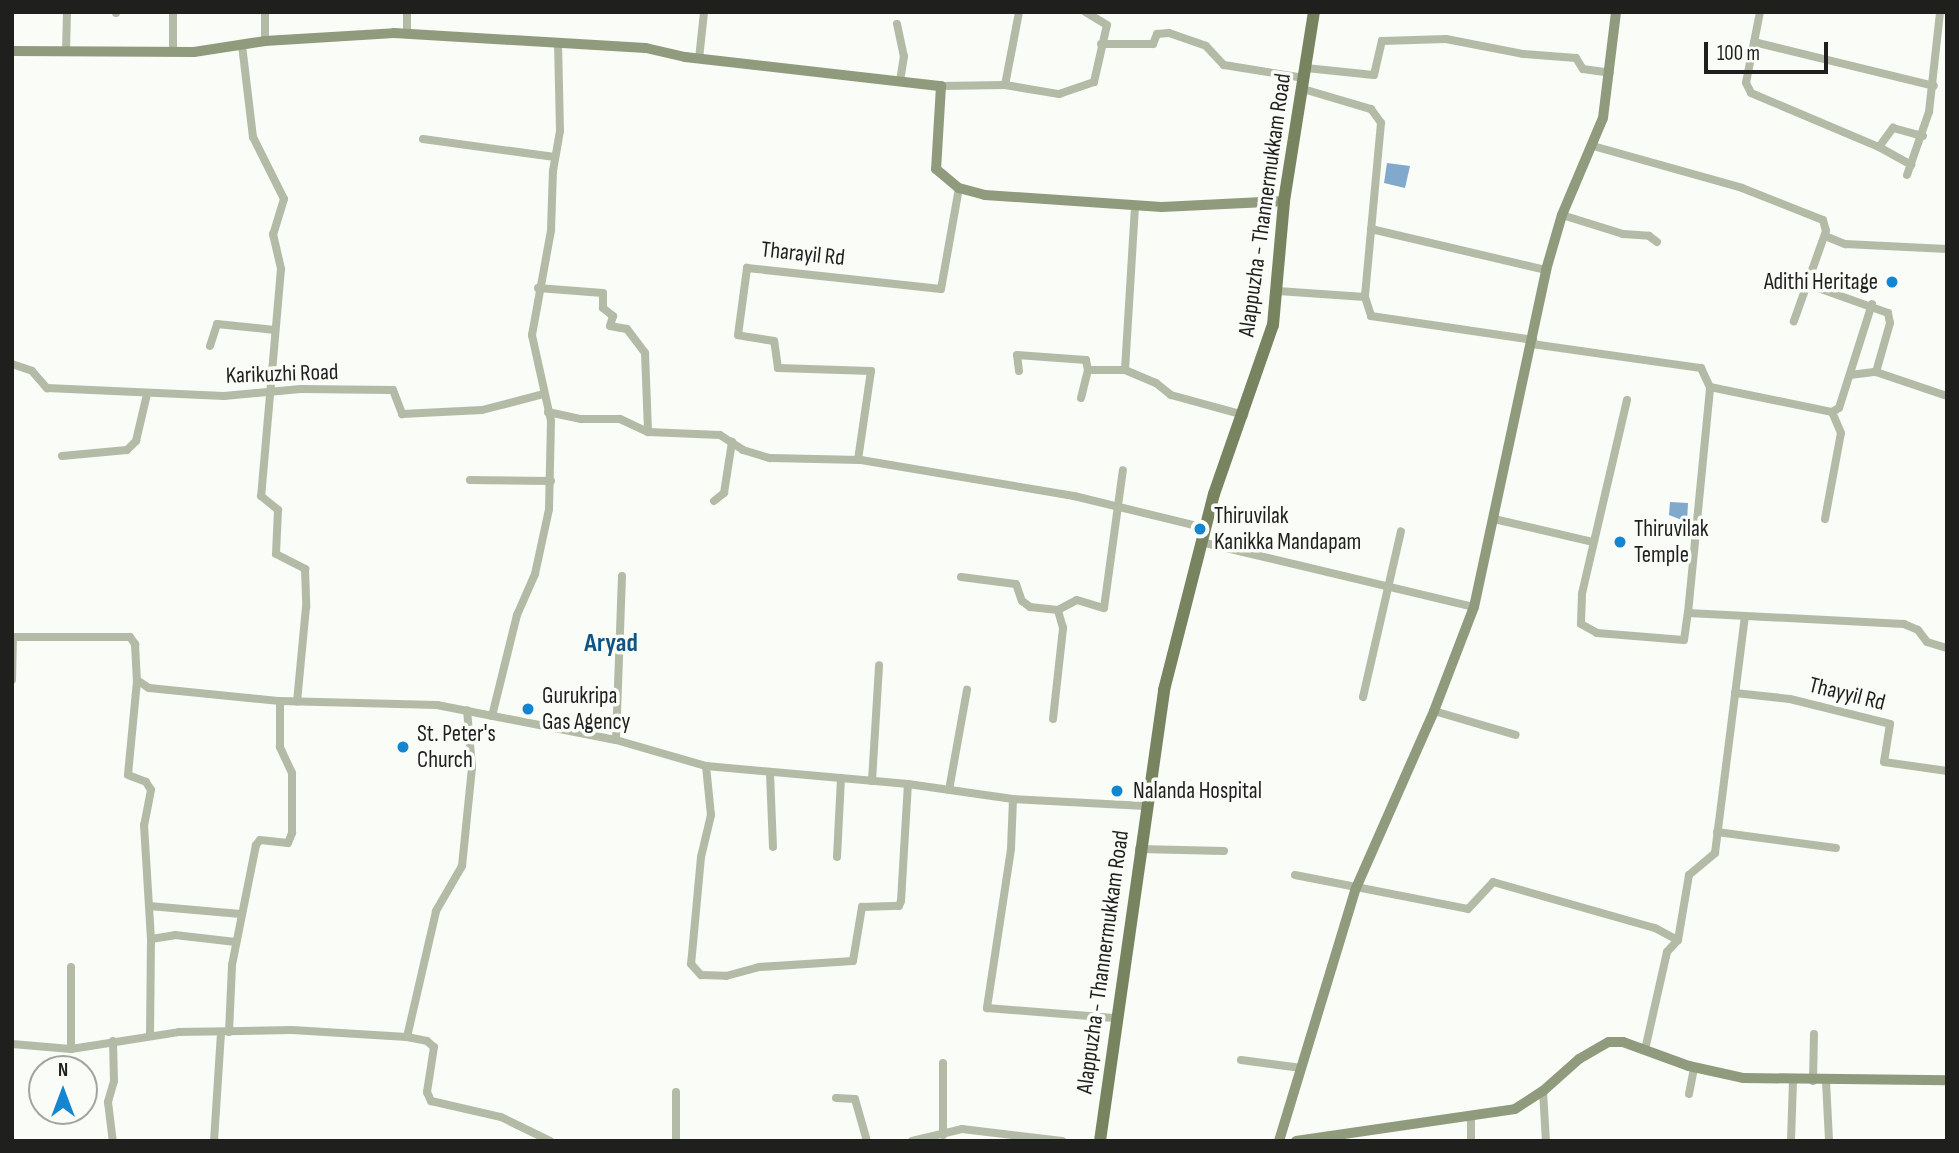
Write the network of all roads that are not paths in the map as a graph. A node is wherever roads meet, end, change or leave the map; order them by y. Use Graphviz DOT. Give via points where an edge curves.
graph roads {
  1 [pos="67,12"];
  2 [pos="173,12"];
  3 [pos="265,12"];
  4 [pos="407,12"];
  5 [pos="704,12"];
  6 [pos="1019,12"];
  7 [pos="1086,12"];
  8 [pos="1314,12"];
  9 [pos="1616,12"];
  10 [pos="1760,12"];
  11 [pos="1940,12"];
  12 [pos="897,24"];
  13 [pos="407,33"];
  14 [pos="265,41"];
  15 [pos="1754,42"];
  16 [pos="558,44"];
  17 [pos="1101,44"];
  18 [pos="242,45"];
  19 [pos="12,51"];
  20 [pos="173,51"];
  21 [pos="66,52"];
  22 [pos="699,59"];
  23 [pos="1610,73"];
  24 [pos="1304,78"];
  25 [pos="900,82"];
  26 [pos="1005,85"];
  27 [pos="941,86"];
  28 [pos="1934,86"];
  29 [pos="1923,136"];
  30 [pos="423,139"];
  31 [pos="1593,146"];
  32 [pos="1879,147"];
  33 [pos="555,157"];
  34 [pos="1911,165"];
  35 [pos="1908,175"];
  36 [pos="959,188"];
  37 [pos="1284,201"];
  38 [pos="1135,206"];
  39 [pos="1562,215"];
  40 [pos="1371,229"];
  41 [pos="1825,236"];
  42 [pos="1657,242"];
  43 [pos="1947,250"];
  44 [pos="1546,270"];
  45 [pos="1807,284"];
  46 [pos="538,288"];
  47 [pos="1278,291"];
  48 [pos="1365,297"];
  49 [pos="1872,304"];
  50 [pos="1794,321"];
  51 [pos="275,330"];
  52 [pos="1532,342"];
  53 [pos="210,346"];
  54 [pos="12,364"];
  55 [pos="1088,370"];
  56 [pos="1125,370"];
  57 [pos="1019,371"];
  58 [pos="1876,372"];
  59 [pos="1850,374"];
  60 [pos="1710,387"];
  61 [pos="273,391"];
  62 [pos="147,394"];
  63 [pos="544,394"];
  64 [pos="1947,396"];
  65 [pos="1081,398"];
  66 [pos="1627,400"];
  67 [pos="548,412"];
  68 [pos="1832,412"];
  69 [pos="1244,415"];
  70 [pos="648,432"];
  71 [pos="732,442"];
  72 [pos="62,456"];
  73 [pos="858,460"];
  74 [pos="1122,470"];
  75 [pos="470,480"];
  76 [pos="551,481"];
  77 [pos="714,501"];
  78 [pos="1119,508"];
  79 [pos="1493,519"];
  80 [pos="1825,520"];
  81 [pos="1205,528"];
  82 [pos="1401,531"];
  83 [pos="1201,542"];
  84 [pos="1593,542"];
  85 [pos="622,576"];
  86 [pos="961,577"];
  87 [pos="1387,587"];
  88 [pos="1474,607"];
  89 [pos="1058,610"];
  90 [pos="1688,613"];
  91 [pos="1745,617"];
  92 [pos="13,637"];
  93 [pos="1947,648"];
  94 [pos="879,665"];
  95 [pos="12,680"];
  96 [pos="137,681"];
  97 [pos="967,690"];
  98 [pos="1735,693"];
  99 [pos="1363,697"];
  100 [pos="280,701"];
  101 [pos="298,702"];
  102 [pos="467,710"];
  103 [pos="1434,711"];
  104 [pos="492,716"];
  105 [pos="1053,719"];
  106 [pos="1516,735"];
  107 [pos="616,740"];
  108 [pos="706,766"];
  109 [pos="1947,771"];
  110 [pos="770,773"];
  111 [pos="841,778"];
  112 [pos="872,781"];
  113 [pos="908,784"];
  114 [pos="949,790"];
  115 [pos="1013,799"];
  116 [pos="1145,806"];
  117 [pos="1717,832"];
  118 [pos="773,847"];
  119 [pos="1836,848"];
  120 [pos="1139,849"];
  121 [pos="1224,851"];
  122 [pos="837,857"];
  123 [pos="1295,875"];
  124 [pos="1356,888"];
  125 [pos="149,906"];
  126 [pos="242,914"];
  127 [pos="150,939"];
  128 [pos="1678,940"];
  129 [pos="236,942"];
  130 [pos="71,967"];
  131 [pos="1115,1018"];
  132 [pos="225,1032"];
  133 [pos="1814,1034"];
  134 [pos="150,1035"];
  135 [pos="407,1037"];
  136 [pos="113,1041"];
  137 [pos="12,1044"];
  138 [pos="71,1049"];
  139 [pos="1646,1051"];
  140 [pos="1241,1060"];
  141 [pos="943,1063"];
  142 [pos="1301,1068"];
  143 [pos="1693,1068"];
  144 [pos="1947,1080"];
  145 [pos="1813,1081"];
  146 [pos="1826,1081"];
  147 [pos="1793,1082"];
  148 [pos="1543,1091"];
  149 [pos="676,1092"];
  150 [pos="1689,1094"];
  151 [pos="836,1098"];
  152 [pos="1471,1115"];
  153 [pos="943,1135"];
  154 [pos="1343,1137"];
  155 [pos="113,1141"];
  156 [pos="214,1141"];
  157 [pos="550,1141"];
  158 [pos="676,1141"];
  159 [pos="867,1141"];
  160 [pos="912,1141"];
  161 [pos="1062,1141"];
  162 [pos="1100,1141"];
  163 [pos="1279,1141"];
  164 [pos="1296,1141"];
  165 [pos="1471,1141"];
  166 [pos="1546,1141"];
  167 [pos="1791,1141"];
  168 [pos="1829,1141"];
  1 -- 21 [label="street"];
  2 -- 20 [label="street"];
  3 -- 14 [label="street"];
  4 -- 13 [label="street"];
  5 -- 22 [label="street"];
  6 -- 26 [label="street"];
  7 -- 17 [label="street" via="1107,25"];
  8 -- 24 [label="main road, Alappuzha - Thannermukkam Road"];
  9 -- 23 [label="main road"];
  10 -- 15 [label="street"];
  11 -- 28 [label="street"];
  12 -- 25 [label="street" via="904,56"];
  13 -- 14 [label="main road"];
  13 -- 16 [label="main road"];
  14 -- 18 [label="main road"];
  15 -- 28 [label="street"];
  15 -- 32 [label="street" via="1746,83 1751,93"];
  16 -- 22 [label="main road" via="646,48"];
  16 -- 33 [label="street" via="560,131"];
  17 -- 24 [label="street" via="1153,44 1157,34 1169,33 1206,46 1224,65"];
  17 -- 26 [label="street" via="1094,82 1059,94"];
  18 -- 20 [label="main road"];
  18 -- 51 [label="street" via="253,137 284,199 273,234 281,270"];
  19 -- 21 [label="main road"];
  20 -- 21 [label="main road"];
  22 -- 25 [label="main road"];
  23 -- 24 [label="street" via="1583,69 1576,58 1523,54 1446,39 1382,41 1374,75"];
  23 -- 31 [label="main road"];
  24 -- 37 [label="main road, Alappuzha - Thannermukkam Road"];
  24 -- 40 [label="street" via="1379,114"];
  25 -- 27 [label="main road"];
  26 -- 27 [label="street"];
  27 -- 36 [label="main road" via="934,158 936,169"];
  28 -- 29 [label="street"];
  29 -- 32 [label="street" via="1894,128"];
  29 -- 34 [label="street"];
  30 -- 33 [label="street"];
  31 -- 39 [label="main road"];
  31 -- 41 [label="street" via="1781,202 1823,219"];
  32 -- 34 [label="street"];
  33 -- 46 [label="street" via="551,230"];
  34 -- 35 [label="street"];
  36 -- 38 [label="main road" via="1006,197"];
  36 -- 73 [label="street, Tharayil Rd" via="941,289 747,268 738,335 774,341 778,368 871,371"];
  37 -- 38 [label="main road"];
  37 -- 47 [label="main road, Alappuzha - Thannermukkam Road"];
  38 -- 56 [label="street"];
  39 -- 42 [label="street" via="1623,234 1649,236"];
  39 -- 44 [label="main road"];
  40 -- 44 [label="street"];
  40 -- 48 [label="street"];
  41 -- 43 [label="street" via="1845,244"];
  41 -- 45 [label="street"];
  44 -- 52 [label="main road"];
  45 -- 49 [label="street"];
  45 -- 50 [label="street"];
  46 -- 63 [label="street" via="532,335"];
  46 -- 70 [label="street" via="604,293 604,308 613,316 610,326 627,329 645,353"];
  47 -- 48 [label="street"];
  47 -- 69 [label="main road, Alappuzha - Thannermukkam Road" via="1266,352"];
  48 -- 52 [label="street" via="1368,312 1378,320"];
  49 -- 58 [label="street" via="1885,310 1890,319"];
  49 -- 59 [label="street"];
  51 -- 53 [label="street" via="217,324"];
  51 -- 61 [label="street"];
  52 -- 60 [label="street" via="1701,368"];
  52 -- 79 [label="main road"];
  54 -- 62 [label="street, Karikuzhi Road" via="32,371 43,387"];
  55 -- 56 [label="street"];
  55 -- 57 [label="street" via="1086,360 1017,355"];
  55 -- 65 [label="street"];
  56 -- 69 [label="street" via="1171,395"];
  58 -- 59 [label="street"];
  58 -- 64 [label="street"];
  59 -- 68 [label="street" via="1839,408"];
  60 -- 68 [label="street"];
  60 -- 90 [label="street"];
  61 -- 62 [label="street, Karikuzhi Road" via="246,396"];
  61 -- 63 [label="street, Karikuzhi Road" via="393,390 402,414 482,410"];
  61 -- 101 [label="street" via="261,496 278,510 276,554 305,569"];
  62 -- 72 [label="street" via="136,442 128,450"];
  63 -- 67 [label="street"];
  66 -- 84 [label="street"];
  67 -- 70 [label="street" via="581,419 620,419"];
  67 -- 76 [label="street"];
  68 -- 80 [label="street" via="1841,433"];
  69 -- 81 [label="main road, Alappuzha - Thannermukkam Road"];
  70 -- 71 [label="street" via="720,435"];
  71 -- 73 [label="street" via="770,458"];
  71 -- 77 [label="street" via="724,494"];
  73 -- 78 [label="street"];
  74 -- 78 [label="street"];
  75 -- 76 [label="street"];
  76 -- 104 [label="street" via="535,574 517,615"];
  78 -- 81 [label="street"];
  78 -- 89 [label="street" via="1104,608 1077,600"];
  79 -- 84 [label="street"];
  79 -- 88 [label="main road"];
  81 -- 83 [label="main road, Alappuzha - Thannermukkam Road"];
  82 -- 87 [label="street"];
  83 -- 87 [label="street"];
  83 -- 116 [label="main road, Alappuzha - Thannermukkam Road" via="1164,690"];
  84 -- 90 [label="street" via="1581,624 1597,633 1684,640"];
  85 -- 107 [label="street"];
  86 -- 89 [label="street" via="1016,584 1022,601 1030,607"];
  87 -- 88 [label="street"];
  87 -- 99 [label="street"];
  88 -- 103 [label="main road"];
  89 -- 105 [label="street" via="1063,628"];
  90 -- 91 [label="street"];
  91 -- 93 [label="street" via="1905,624 1918,630 1927,642"];
  91 -- 98 [label="street"];
  92 -- 95 [label="street"];
  92 -- 96 [label="street" via="130,637 135,644"];
  94 -- 112 [label="street"];
  96 -- 100 [label="street" via="149,688"];
  96 -- 125 [label="street" via="128,775 146,782 151,790 144,825"];
  97 -- 114 [label="street"];
  98 -- 109 [label="street, Thayyil Rd" via="1790,699 1890,724 1884,762"];
  98 -- 117 [label="street"];
  100 -- 101 [label="street"];
  100 -- 126 [label="street" via="280,747 293,782 292,834 288,843 260,840 256,845"];
  101 -- 102 [label="street" via="377,702"];
  102 -- 104 [label="street"];
  102 -- 135 [label="street" via="472,767 462,866 436,911"];
  103 -- 106 [label="street"];
  103 -- 124 [label="main road"];
  104 -- 107 [label="street"];
  107 -- 108 [label="street"];
  108 -- 110 [label="street"];
  108 -- 113 [label="street" via="711,815 701,857 691,964 701,975 853,961 862,907 899,906 901,901"];
  110 -- 111 [label="street"];
  110 -- 118 [label="street"];
  111 -- 112 [label="street"];
  111 -- 122 [label="street"];
  112 -- 113 [label="street"];
  113 -- 114 [label="street"];
  114 -- 115 [label="street"];
  115 -- 116 [label="street"];
  115 -- 131 [label="street" via="1011,849 987,1008"];
  116 -- 120 [label="main road, Alappuzha - Thannermukkam Road"];
  117 -- 119 [label="street"];
  117 -- 128 [label="street" via="1714,853 1689,875"];
  120 -- 121 [label="street"];
  120 -- 131 [label="main road, Alappuzha - Thannermukkam Road"];
  123 -- 124 [label="street"];
  124 -- 128 [label="street" via="1468,909 1493,882 1655,928"];
  124 -- 142 [label="main road"];
  125 -- 126 [label="street"];
  125 -- 127 [label="street"];
  126 -- 129 [label="street"];
  127 -- 129 [label="street" via="175,934"];
  127 -- 134 [label="street"];
  128 -- 139 [label="street" via="1667,952"];
  129 -- 132 [label="street"];
  130 -- 138 [label="street"];
  131 -- 162 [label="main road, Alappuzha - Thannermukkam Road"];
  132 -- 134 [label="street"];
  132 -- 135 [label="street" via="292,1030"];
  132 -- 156 [label="street"];
  133 -- 145 [label="street"];
  134 -- 136 [label="street"];
  135 -- 157 [label="street" via="434,1047 427,1092 430,1101 501,1117"];
  136 -- 138 [label="street"];
  136 -- 155 [label="street" via="114,1081 108,1102"];
  137 -- 138 [label="street"];
  139 -- 143 [label="main road"];
  139 -- 148 [label="main road" via="1623,1042 1601,1046"];
  140 -- 142 [label="street"];
  141 -- 153 [label="street"];
  142 -- 163 [label="main road"];
  143 -- 147 [label="main road" via="1732,1077"];
  143 -- 150 [label="street"];
  144 -- 146 [label="main road" via="1875,1076"];
  145 -- 146 [label="main road"];
  145 -- 147 [label="main road"];
  146 -- 168 [label="street"];
  147 -- 167 [label="street"];
  148 -- 152 [label="main road" via="1515,1109"];
  148 -- 166 [label="street"];
  149 -- 158 [label="street"];
  151 -- 159 [label="street" via="855,1099"];
  152 -- 154 [label="main road"];
  152 -- 165 [label="street"];
  153 -- 160 [label="street"];
  153 -- 161 [label="street" via="962,1129 987,1130"];
  154 -- 164 [label="main road"];
}
